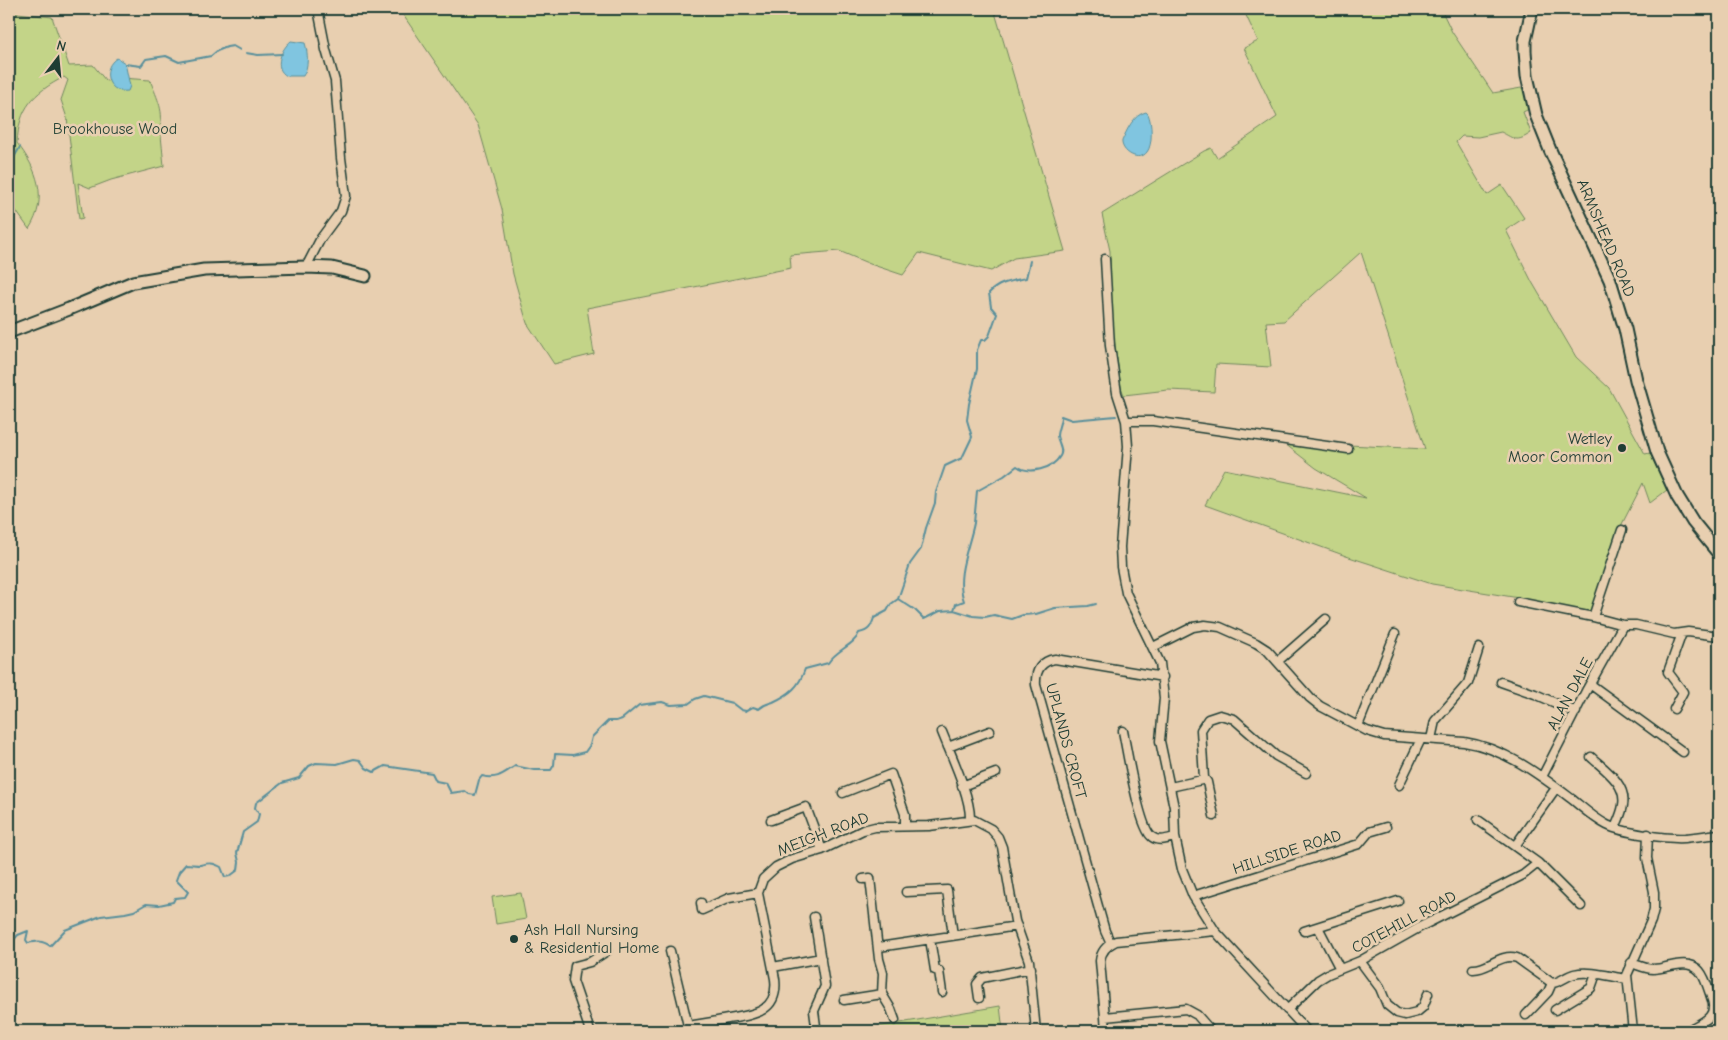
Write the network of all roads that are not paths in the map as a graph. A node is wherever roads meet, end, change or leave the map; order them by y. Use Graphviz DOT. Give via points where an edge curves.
graph roads {
  1 [pos="318,9"];
  2 [pos="1532,9"];
  3 [pos="1105,259"];
  4 [pos="306,266"];
  5 [pos="365,276"];
  6 [pos="9,332"];
  7 [pos="1126,421"];
  8 [pos="1348,449"];
  9 [pos="1622,530"];
  10 [pos="1719,554"];
  11 [pos="1518,602"];
  12 [pos="1593,617"];
  13 [pos="1326,619"];
  14 [pos="1623,625"];
  15 [pos="1682,633"];
  16 [pos="1395,634"];
  17 [pos="1719,636"];
  18 [pos="1153,648"];
  19 [pos="1475,652"];
  20 [pos="1278,661"];
  21 [pos="1163,677"];
  22 [pos="1506,681"];
  23 [pos="1590,684"];
  24 [pos="1674,709"];
  25 [pos="1576,712"];
  26 [pos="1358,726"];
  27 [pos="990,731"];
  28 [pos="1122,731"];
  29 [pos="942,732"];
  30 [pos="1421,739"];
  31 [pos="1431,739"];
  32 [pos="948,747"];
  33 [pos="1683,752"];
  34 [pos="1591,756"];
  35 [pos="996,773"];
  36 [pos="1306,773"];
  37 [pos="1542,777"];
  38 [pos="1204,778"];
  39 [pos="1399,785"];
  40 [pos="962,786"];
  41 [pos="1170,787"];
  42 [pos="1556,788"];
  43 [pos="843,793"];
  44 [pos="1214,816"];
  45 [pos="771,820"];
  46 [pos="970,820"];
  47 [pos="1478,820"];
  48 [pos="905,826"];
  49 [pos="1386,827"];
  50 [pos="1615,828"];
  51 [pos="1648,834"];
  52 [pos="1719,834"];
  53 [pos="1175,837"];
  54 [pos="1515,846"];
  55 [pos="822,850"];
  56 [pos="1538,863"];
  57 [pos="864,879"];
  58 [pos="906,892"];
  59 [pos="758,893"];
  60 [pos="1192,896"];
  61 [pos="1398,901"];
  62 [pos="701,904"];
  63 [pos="1581,906"];
  64 [pos="814,917"];
  65 [pos="1017,926"];
  66 [pos="1318,927"];
  67 [pos="1215,931"];
  68 [pos="1304,931"];
  69 [pos="954,936"];
  70 [pos="930,939"];
  71 [pos="1111,944"];
  72 [pos="879,946"];
  73 [pos="607,950"];
  74 [pos="670,951"];
  75 [pos="821,958"];
  76 [pos="1360,961"];
  77 [pos="1631,963"];
  78 [pos="773,967"];
  79 [pos="1031,968"];
  80 [pos="1340,969"];
  81 [pos="1477,970"];
  82 [pos="1596,974"];
  83 [pos="1627,979"];
  84 [pos="1552,983"];
  85 [pos="942,992"];
  86 [pos="882,994"];
  87 [pos="979,998"];
  88 [pos="844,1000"];
  89 [pos="1428,1000"];
  90 [pos="1525,1003"];
  91 [pos="1532,1009"];
  92 [pos="1287,1010"];
  93 [pos="1555,1010"];
  94 [pos="1526,1015"];
  95 [pos="1105,1017"];
  96 [pos="895,1020"];
  97 [pos="816,1026"];
  98 [pos="1692,1028"];
  99 [pos="689,1029"];
  100 [pos="1633,1029"];
  101 [pos="590,1031"];
  102 [pos="1036,1031"];
  103 [pos="1106,1031"];
  104 [pos="1211,1031"];
  105 [pos="1306,1031"];
  1 -- 4 [label="street" via="335,81 346,196 341,211"];
  2 -- 10 [label="street, ARMSHEAD ROAD" via="1525,51 1536,115 1610,280 1660,458 1677,496"];
  3 -- 7 [label="street" via="1110,346 1117,393"];
  4 -- 5 [label="street"];
  4 -- 6 [label="street" via="204,270 133,282"];
  7 -- 8 [label="street" via="1153,421"];
  7 -- 18 [label="street" via="1128,446 1120,567 1126,592"];
  9 -- 12 [label="street" via="1623,541"];
  11 -- 12 [label="street"];
  12 -- 14 [label="street"];
  13 -- 20 [label="street"];
  14 -- 15 [label="street"];
  14 -- 23 [label="street, ALAN DALE"];
  15 -- 17 [label="street"];
  15 -- 24 [label="street" via="1668,672 1683,692"];
  16 -- 26 [label="street"];
  18 -- 20 [label="street" via="1187,629 1212,626 1227,629 1256,643"];
  18 -- 21 [label="street"];
  19 -- 31 [label="street" via="1468,683 1435,721"];
  20 -- 26 [label="street" via="1310,698"];
  21 -- 41 [label="street" via="1160,741"];
  21 -- 71 [label="street, UPLANDS CROFT" via="1055,659 1045,662 1036,674 1036,685 1063,785"];
  22 -- 25 [label="street"];
  23 -- 25 [label="street, ALAN DALE"];
  23 -- 33 [label="street"];
  25 -- 37 [label="street, ALAN DALE"];
  26 -- 30 [label="street" via="1384,736"];
  27 -- 32 [label="street"];
  28 -- 53 [label="street" via="1146,830 1158,840"];
  29 -- 32 [label="street"];
  30 -- 31 [label="street"];
  30 -- 39 [label="street"];
  31 -- 37 [label="street" via="1477,744 1522,764"];
  32 -- 40 [label="street"];
  34 -- 50 [label="street" via="1615,780 1622,792 1623,807"];
  35 -- 40 [label="street"];
  36 -- 38 [label="street" via="1276,756 1234,719 1220,714 1208,719 1201,730"];
  37 -- 42 [label="street"];
  38 -- 41 [label="street"];
  38 -- 44 [label="street"];
  40 -- 46 [label="street"];
  41 -- 53 [label="street"];
  42 -- 50 [label="street" via="1600,821"];
  42 -- 54 [label="street"];
  43 -- 48 [label="street" via="891,774 905,814"];
  45 -- 55 [label="street" via="806,807"];
  46 -- 48 [label="street, MEIGH ROAD"];
  46 -- 65 [label="street" via="986,826 1000,842"];
  47 -- 54 [label="street"];
  48 -- 55 [label="street, MEIGH ROAD" via="874,827"];
  49 -- 60 [label="street, HILLSIDE ROAD" via="1369,832 1359,844"];
  50 -- 51 [label="street"];
  51 -- 52 [label="street" via="1684,838"];
  51 -- 77 [label="street" via="1647,858 1654,909"];
  53 -- 60 [label="street"];
  54 -- 56 [label="street"];
  55 -- 59 [label="street, MEIGH ROAD" via="776,867 763,879"];
  56 -- 63 [label="street"];
  56 -- 76 [label="street, COTEHILL ROAD" via="1523,876 1429,922"];
  57 -- 72 [label="street" via="870,878"];
  58 -- 69 [label="street" via="947,890"];
  59 -- 62 [label="street" via="729,898 702,910"];
  59 -- 78 [label="street"];
  60 -- 67 [label="street"];
  61 -- 66 [label="street"];
  64 -- 75 [label="street"];
  65 -- 69 [label="street"];
  65 -- 79 [label="street"];
  66 -- 68 [label="street"];
  66 -- 80 [label="street"];
  67 -- 71 [label="street" via="1120,940"];
  67 -- 92 [label="street"];
  69 -- 70 [label="street"];
  70 -- 72 [label="street"];
  70 -- 85 [label="street"];
  71 -- 95 [label="street" via="1103,951 1100,961"];
  72 -- 86 [label="street"];
  73 -- 101 [label="street" via="590,962 575,966 573,981"];
  74 -- 99 [label="street"];
  75 -- 78 [label="street"];
  75 -- 97 [label="street" via="825,986 814,1011"];
  76 -- 80 [label="street, COTEHILL ROAD"];
  76 -- 89 [label="street" via="1394,1012 1413,1013"];
  77 -- 83 [label="street"];
  77 -- 98 [label="street" via="1651,969 1687,964 1700,971 1713,1010 1708,1019"];
  78 -- 99 [label="street" via="774,995 763,1010 752,1016"];
  79 -- 87 [label="street" via="982,978 977,984"];
  79 -- 102 [label="street"];
  80 -- 92 [label="street, COTEHILL ROAD" via="1318,980"];
  81 -- 84 [label="street" via="1513,957"];
  82 -- 83 [label="street"];
  82 -- 84 [label="street" via="1577,973"];
  82 -- 93 [label="street" via="1591,988"];
  83 -- 100 [label="street"];
  84 -- 91 [label="street"];
  86 -- 88 [label="street"];
  86 -- 96 [label="street"];
  90 -- 91 [label="street"];
  91 -- 94 [label="street"];
  92 -- 105 [label="street"];
  95 -- 103 [label="street"];
  95 -- 104 [label="street" via="1182,1008 1194,1012"];
}
